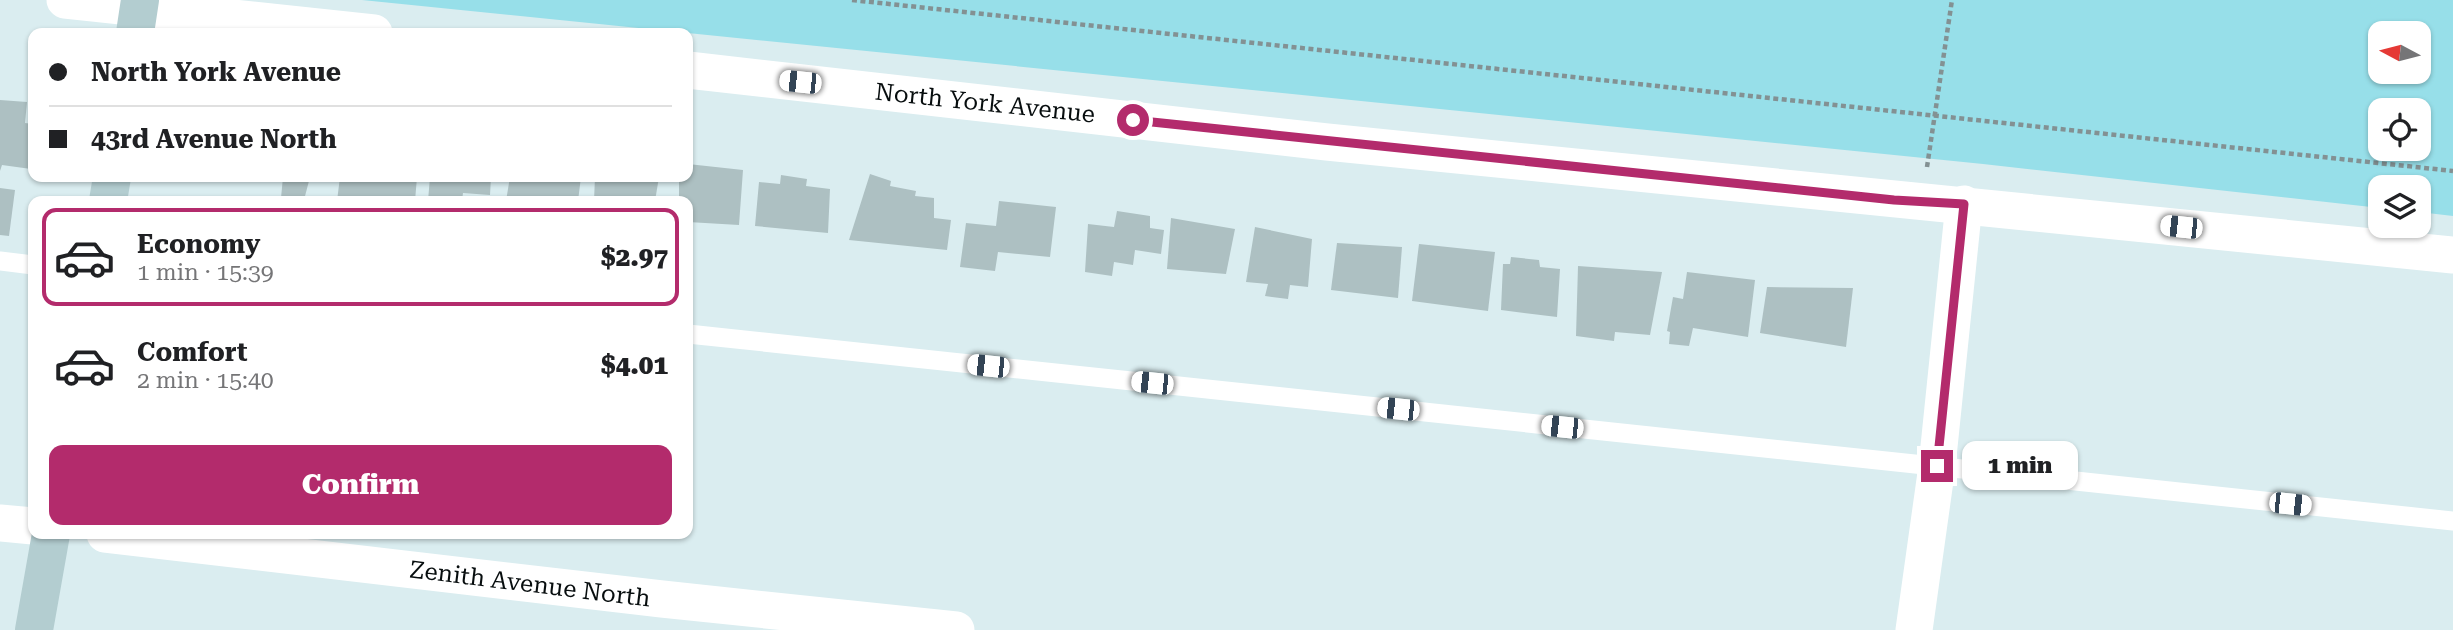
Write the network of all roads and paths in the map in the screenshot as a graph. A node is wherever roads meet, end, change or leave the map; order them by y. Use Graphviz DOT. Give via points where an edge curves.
graph roads {
  1 [pos="65,0"];
  2 [pos="852,0"];
  3 [pos="1952,0"];
  4 [pos="138,14"];
  5 [pos="312,28"];
  6 [pos="693,70"];
  7 [pos="1934,118"];
  8 [pos="2453,171"];
  9 [pos="1922,202"];
  10 [pos="1964,204"];
  11 [pos="2453,255"];
  12 [pos="0,261"];
  13 [pos="28,264"];
  14 [pos="693,335"];
  15 [pos="1937,466"];
  16 [pos="2453,522"];
  17 [pos="0,523"];
  18 [pos="28,526"];
  19 [pos="50,539"];
  20 [pos="148,539"];
  21 [pos="34,630"];
  22 [pos="956,630"];
  23 [pos="1914,630"];
  1 -- 4 [label="street"];
  2 -- 7 [label="path"];
  3 -- 7 [label="path"];
  4 -- 5 [label="street"];
  6 -- 9 [label="street, North York Avenue" via="1326,142"];
  7 -- 8 [label="path"];
  7 -- 9 [label="path"];
  9 -- 10 [label="street, North York Avenue"];
  10 -- 11 [label="street, North York Avenue"];
  10 -- 15 [label="street"];
  12 -- 13 [label="lane"];
  14 -- 15 [label="lane"];
  15 -- 16 [label="lane"];
  15 -- 23 [label="street"];
  17 -- 18 [label="street"];
  19 -- 21 [label="street"];
  20 -- 22 [label="street, Zenith Avenue North"];
}
